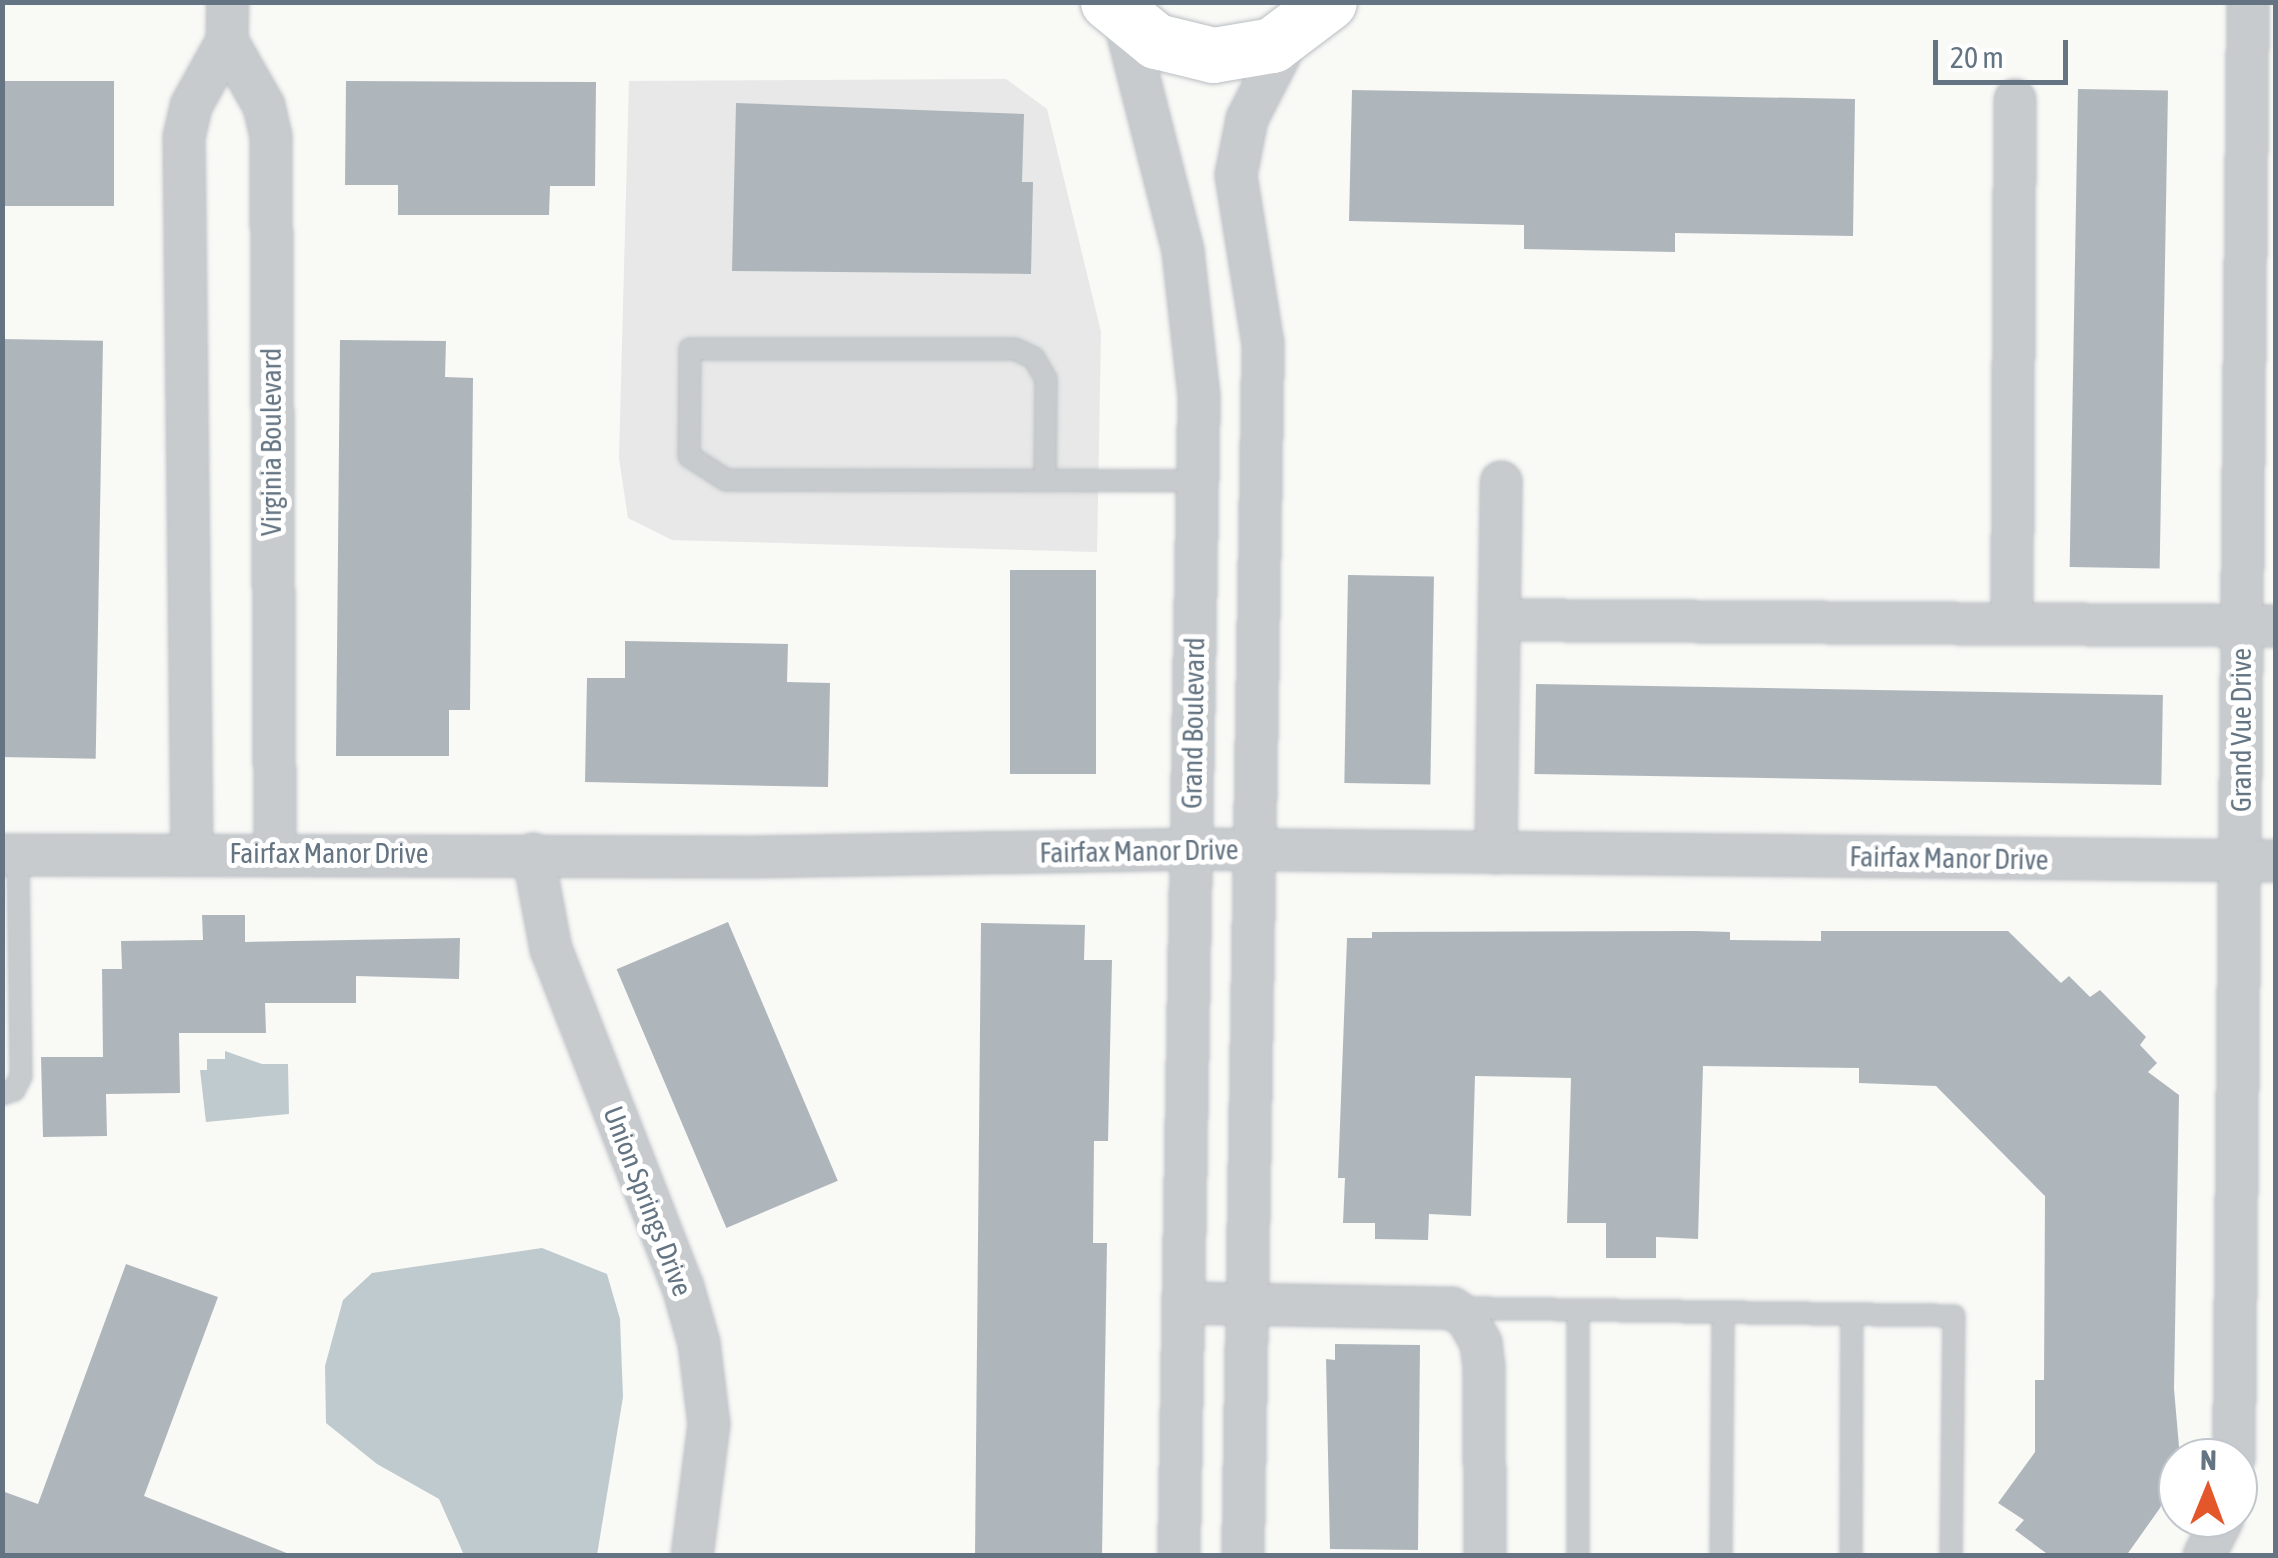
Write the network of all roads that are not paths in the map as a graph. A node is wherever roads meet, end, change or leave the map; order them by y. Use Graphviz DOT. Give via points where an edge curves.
graph roads {
  1 [pos="1372,2"];
  2 [pos="2248,2"];
  3 [pos="1113,10"];
  4 [pos="227,22"];
  5 [pos="1306,23"];
  6 [pos="2016,100"];
  7 [pos="1046,479"];
  8 [pos="1199,480"];
  9 [pos="1500,482"];
  10 [pos="1500,620"];
  11 [pos="2012,624"];
  12 [pos="2259,626"];
  13 [pos="1190,848"];
  14 [pos="1257,850"];
  15 [pos="192,853"];
  16 [pos="1496,853"];
  17 [pos="275,854"];
  18 [pos="534,854"];
  19 [pos="10,855"];
  20 [pos="2258,861"];
  21 [pos="2,1094"];
  22 [pos="1183,1303"];
  23 [pos="1249,1304"];
  24 [pos="1452,1308"];
  25 [pos="1578,1310"];
  26 [pos="1723,1312"];
  27 [pos="1852,1314"];
  28 [pos="2235,1438"];
  29 [pos="692,1556"];
  30 [pos="1179,1556"];
  31 [pos="1243,1556"];
  32 [pos="1485,1556"];
  33 [pos="1578,1556"];
  34 [pos="1721,1556"];
  35 [pos="1851,1556"];
  36 [pos="1951,1556"];
  1 -- 5 [label="main road"];
  2 -- 12 [label="street, Grand Vue Drive"];
  3 -- 5 [label="main road" via="1156,41 1194,53 1233,54"];
  3 -- 8 [label="street, Grand Boulevard" via="1189,289"];
  4 -- 15 [label="street, Virginia Boulevard" via="184,138"];
  4 -- 17 [label="street, Virginia Boulevard" via="271,137"];
  5 -- 14 [label="street" via="1247,119 1236,174 1263,344"];
  6 -- 11 [label="street"];
  7 -- 7 [label="lane" via="726,480 689,456 690,350 1015,349 1034,358 1046,379"];
  7 -- 8 [label="lane"];
  8 -- 13 [label="street, Grand Boulevard"];
  9 -- 10 [label="street"];
  10 -- 11 [label="street"];
  10 -- 16 [label="street"];
  11 -- 12 [label="street"];
  12 -- 20 [label="street, Grand Vue Drive"];
  13 -- 14 [label="street, Fairfax Manor Drive"];
  13 -- 18 [label="street, Fairfax Manor Drive"];
  13 -- 22 [label="street, Grand Boulevard"];
  14 -- 16 [label="street, Fairfax Manor Drive"];
  14 -- 23 [label="street"];
  15 -- 17 [label="street, Fairfax Manor Drive"];
  15 -- 19 [label="street, Fairfax Manor Drive"];
  16 -- 20 [label="street, Fairfax Manor Drive"];
  17 -- 18 [label="street, Fairfax Manor Drive"];
  18 -- 29 [label="street, Union Springs Drive" via="551,949 683,1287 698,1343 709,1424"];
  19 -- 21 [label="lane" via="21,1076 14,1090"];
  20 -- 28 [label="street, Grand Vue Drive"];
  22 -- 23 [label="street"];
  22 -- 30 [label="street, Grand Boulevard"];
  23 -- 24 [label="street"];
  23 -- 31 [label="street"];
  24 -- 25 [label="lane"];
  24 -- 32 [label="street" via="1482,1343"];
  25 -- 26 [label="lane"];
  25 -- 33 [label="lane"];
  26 -- 27 [label="lane"];
  26 -- 34 [label="lane"];
  27 -- 35 [label="lane"];
  27 -- 36 [label="lane" via="1954,1316"];
}
